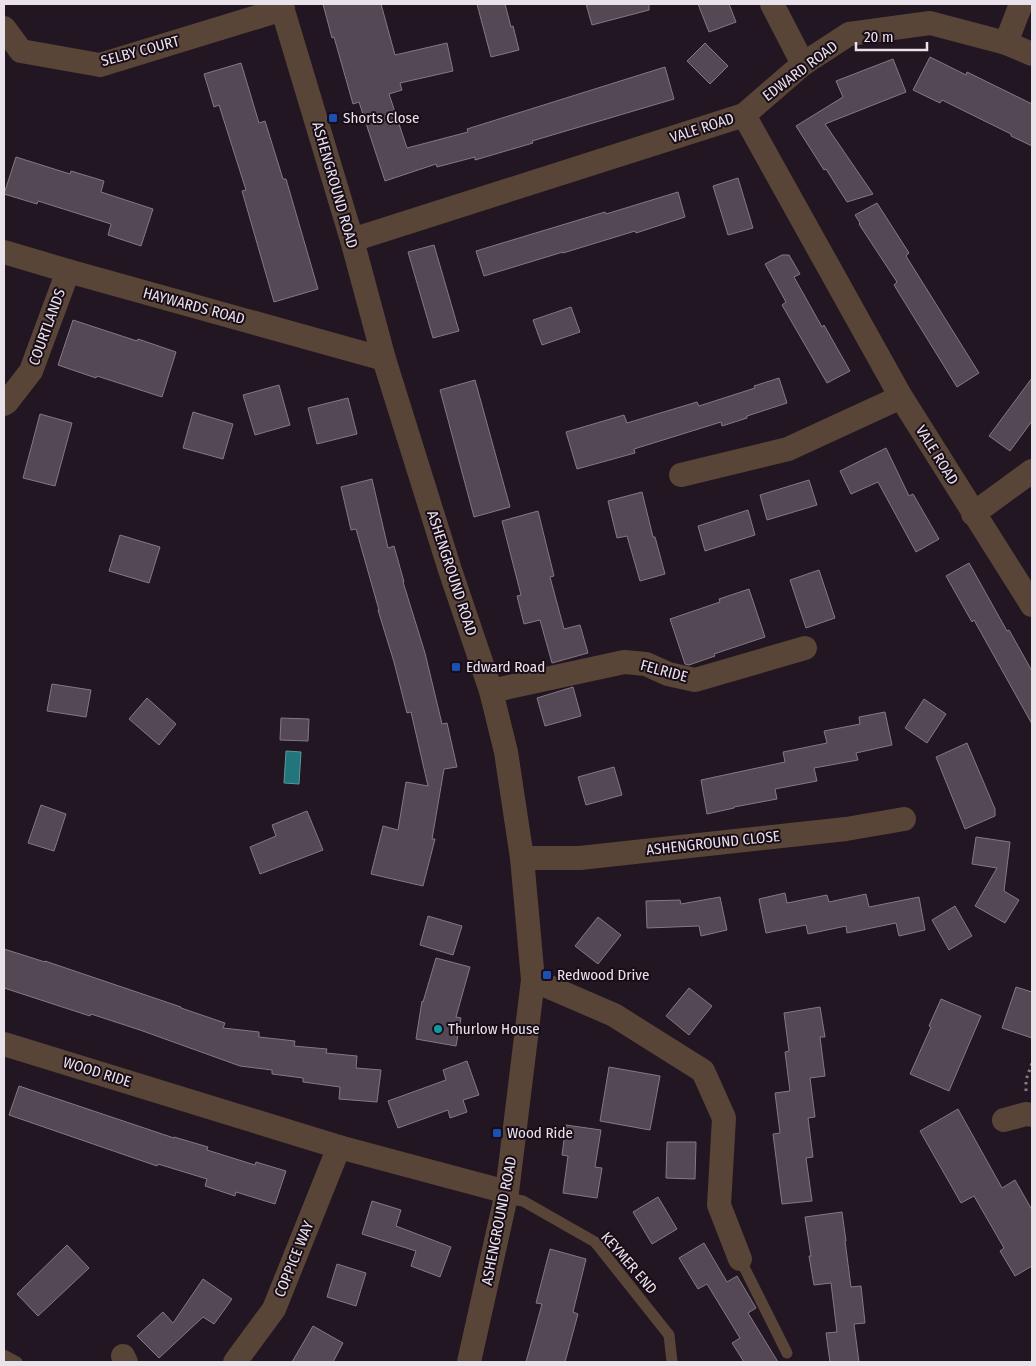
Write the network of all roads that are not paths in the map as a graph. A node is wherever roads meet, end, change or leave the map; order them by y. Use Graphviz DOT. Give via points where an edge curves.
graph roads {
  1 [pos="772,4"];
  2 [pos="1021,4"];
  3 [pos="282,6"];
  4 [pos="4,28"];
  5 [pos="1006,43"];
  6 [pos="1032,54"];
  7 [pos="803,64"];
  8 [pos="744,115"];
  9 [pos="352,240"];
  10 [pos="4,252"];
  11 [pos="68,272"];
  12 [pos="384,359"];
  13 [pos="901,397"];
  14 [pos="4,404"];
  15 [pos="1032,471"];
  16 [pos="681,475"];
  17 [pos="973,514"];
  18 [pos="1032,606"];
  19 [pos="805,648"];
  20 [pos="491,691"];
  21 [pos="904,818"];
  22 [pos="522,858"];
  23 [pos="532,980"];
  24 [pos="4,1044"];
  25 [pos="1032,1115"];
  26 [pos="1004,1120"];
  27 [pos="339,1147"];
  28 [pos="507,1195"];
  29 [pos="740,1259"];
  30 [pos="788,1353"];
  31 [pos="4,1355"];
  32 [pos="17,1362"];
  33 [pos="235,1362"];
  34 [pos="469,1362"];
  35 [pos="672,1362"];
  1 -- 7 [label="street"];
  2 -- 5 [label="street"];
  3 -- 4 [label="street, SELBY COURT" via="100,65 21,51"];
  3 -- 9 [label="street, ASHENGROUND ROAD"];
  5 -- 6 [label="street, EDWARD ROAD"];
  5 -- 7 [label="street, EDWARD ROAD" via="930,23 848,34"];
  7 -- 8 [label="street, EDWARD ROAD"];
  8 -- 9 [label="street, VALE ROAD"];
  8 -- 13 [label="street, VALE ROAD"];
  9 -- 12 [label="street, ASHENGROUND ROAD"];
  10 -- 11 [label="street, HAYWARDS ROAD"];
  11 -- 12 [label="street, HAYWARDS ROAD"];
  11 -- 14 [label="street, COURTLANDS" via="31,372"];
  12 -- 20 [label="street, ASHENGROUND ROAD"];
  13 -- 16 [label="street" via="788,449"];
  13 -- 17 [label="street, VALE ROAD"];
  15 -- 17 [label="street"];
  17 -- 18 [label="street, VALE ROAD"];
  19 -- 20 [label="street, FELRIDE" via="695,680 668,674 646,664 624,662"];
  20 -- 22 [label="street, ASHENGROUND ROAD" via="506,752"];
  21 -- 22 [label="street, ASHENGROUND CLOSE" via="846,829 590,857"];
  22 -- 23 [label="street, ASHENGROUND ROAD"];
  23 -- 28 [label="street, ASHENGROUND ROAD"];
  23 -- 29 [label="street" via="614,1015 703,1071 724,1118 719,1205"];
  24 -- 27 [label="street, WOOD RIDE"];
  25 -- 26 [label="street"];
  27 -- 28 [label="street, WOOD RIDE"];
  27 -- 33 [label="street, COPPICE WAY" via="274,1309"];
  28 -- 34 [label="street, ASHENGROUND ROAD"];
  28 -- 35 [label="lane, KEYMER END" via="595,1242 669,1335"];
  29 -- 30 [label="lane"];
  31 -- 32 [label="lane"];
}
